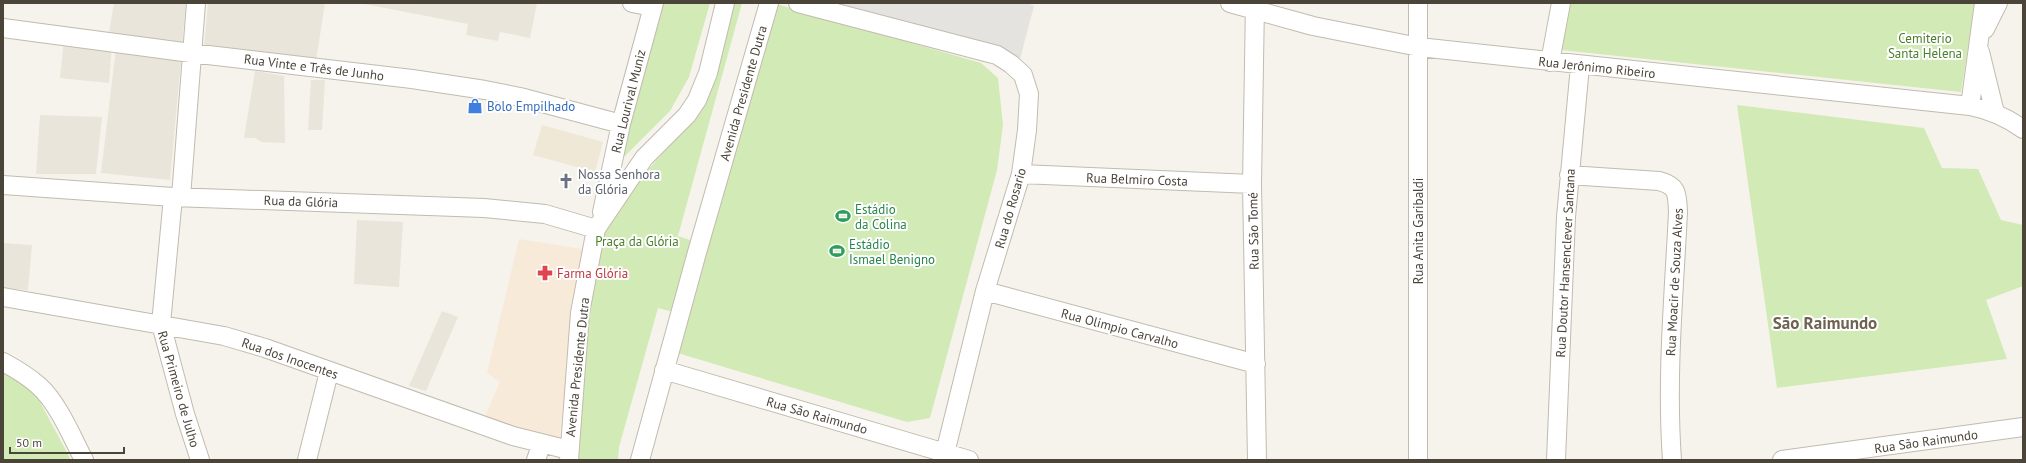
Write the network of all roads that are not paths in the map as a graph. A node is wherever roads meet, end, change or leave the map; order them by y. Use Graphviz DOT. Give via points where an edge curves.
graph roads {
  1 [pos="196,3"];
  2 [pos="632,3"];
  3 [pos="725,3"];
  4 [pos="768,3"];
  5 [pos="798,3"];
  6 [pos="1230,3"];
  7 [pos="1418,3"];
  8 [pos="1561,3"];
  9 [pos="1984,3"];
  10 [pos="1998,3"];
  11 [pos="653,5"];
  12 [pos="1256,6"];
  13 [pos="3,28"];
  14 [pos="1978,43"];
  15 [pos="1419,47"];
  16 [pos="191,53"];
  17 [pos="1550,62"];
  18 [pos="1580,66"];
  19 [pos="1970,106"];
  20 [pos="1995,113"];
  21 [pos="621,124"];
  22 [pos="2023,129"];
  23 [pos="1021,174"];
  24 [pos="1569,175"];
  25 [pos="1252,184"];
  26 [pos="3,185"];
  27 [pos="177,197"];
  28 [pos="598,226"];
  29 [pos="985,291"];
  30 [pos="3,297"];
  31 [pos="161,324"];
  32 [pos="3,362"];
  33 [pos="1256,364"];
  34 [pos="664,370"];
  35 [pos="329,372"];
  36 [pos="2023,428"];
  37 [pos="538,452"];
  38 [pos="945,453"];
  39 [pos="569,455"];
  40 [pos="1829,457"];
  41 [pos="84,460"];
  42 [pos="200,460"];
  43 [pos="307,460"];
  44 [pos="640,460"];
  45 [pos="969,460"];
  46 [pos="1257,460"];
  47 [pos="1418,460"];
  48 [pos="1556,460"];
  49 [pos="1672,460"];
  50 [pos="1782,460"];
  1 -- 16 [label="street, Rua Primeiro de Julho"];
  2 -- 11 [label="street"];
  3 -- 28 [label="street, Avenida Presidente Dutra" via="708,73 697,100 687,115 644,158"];
  4 -- 34 [label="street, Avenida Presidente Dutra"];
  5 -- 23 [label="street, Rua do Rosario" via="982,50 997,55 1011,64 1023,75 1029,94 1029,116"];
  6 -- 12 [label="street, Rua Jerônimo Ribeiro"];
  7 -- 15 [label="street, Rua Anita Garibaldi"];
  8 -- 17 [label="street"];
  9 -- 14 [label="street"];
  10 -- 14 [label="street"];
  11 -- 21 [label="street, Rua Lourival Muniz"];
  12 -- 15 [label="street, Rua Jerônimo Ribeiro" via="1313,26"];
  12 -- 25 [label="street, Rua São Tomé"];
  13 -- 16 [label="street, Rua Vinte e Três de Junho"];
  14 -- 19 [label="street"];
  14 -- 20 [label="street"];
  15 -- 17 [label="street, Rua Jerônimo Ribeiro"];
  15 -- 47 [label="street, Rua Anita Garibaldi"];
  16 -- 21 [label="street, Rua Vinte e Três de Junho" via="485,90"];
  16 -- 27 [label="street, Rua Primeiro de Julho"];
  17 -- 18 [label="street, Rua Jerônimo Ribeiro"];
  18 -- 19 [label="street, Rua Jerônimo Ribeiro"];
  18 -- 24 [label="street, Rua Doutor Hansenclever Santana"];
  19 -- 20 [label="street, Rua Jerônimo Ribeiro"];
  20 -- 22 [label="street, Rua Jerônimo Ribeiro"];
  21 -- 28 [label="street, Rua Lourival Muniz"];
  23 -- 25 [label="street, Rua Belmiro Costa"];
  23 -- 29 [label="street, Rua do Rosario"];
  24 -- 48 [label="street, Rua Doutor Hansenclever Santana"];
  24 -- 49 [label="street, Rua Moacir de Souza Alves" via="1659,181 1670,184 1675,190 1678,212 1669,422"];
  25 -- 33 [label="street, Rua São Tomé"];
  26 -- 27 [label="street, Rua da Glória"];
  27 -- 28 [label="street, Rua da Glória" via="484,208 545,214"];
  27 -- 31 [label="street, Rua Primeiro de Julho"];
  28 -- 39 [label="street, Avenida Presidente Dutra" via="580,313"];
  29 -- 33 [label="street, Rua Olimpio Carvalho"];
  29 -- 38 [label="street, Rua do Rosario"];
  30 -- 31 [label="street, Rua dos Inocentes"];
  31 -- 35 [label="street, Rua dos Inocentes" via="224,336"];
  31 -- 42 [label="street, Rua Primeiro de Julho"];
  32 -- 41 [label="street" via="26,375 40,387 62,419"];
  33 -- 46 [label="street, Rua São Tomé"];
  34 -- 38 [label="street, Rua São Raimundo"];
  34 -- 44 [label="street, Avenida Presidente Dutra"];
  35 -- 37 [label="street, Rua dos Inocentes" via="513,436"];
  35 -- 43 [label="street"];
  36 -- 40 [label="street, Rua São Raimundo"];
  37 -- 39 [label="street, Rua dos Inocentes"];
  38 -- 45 [label="street, Rua São Raimundo"];
  40 -- 50 [label="street, Rua São Raimundo"];
}
